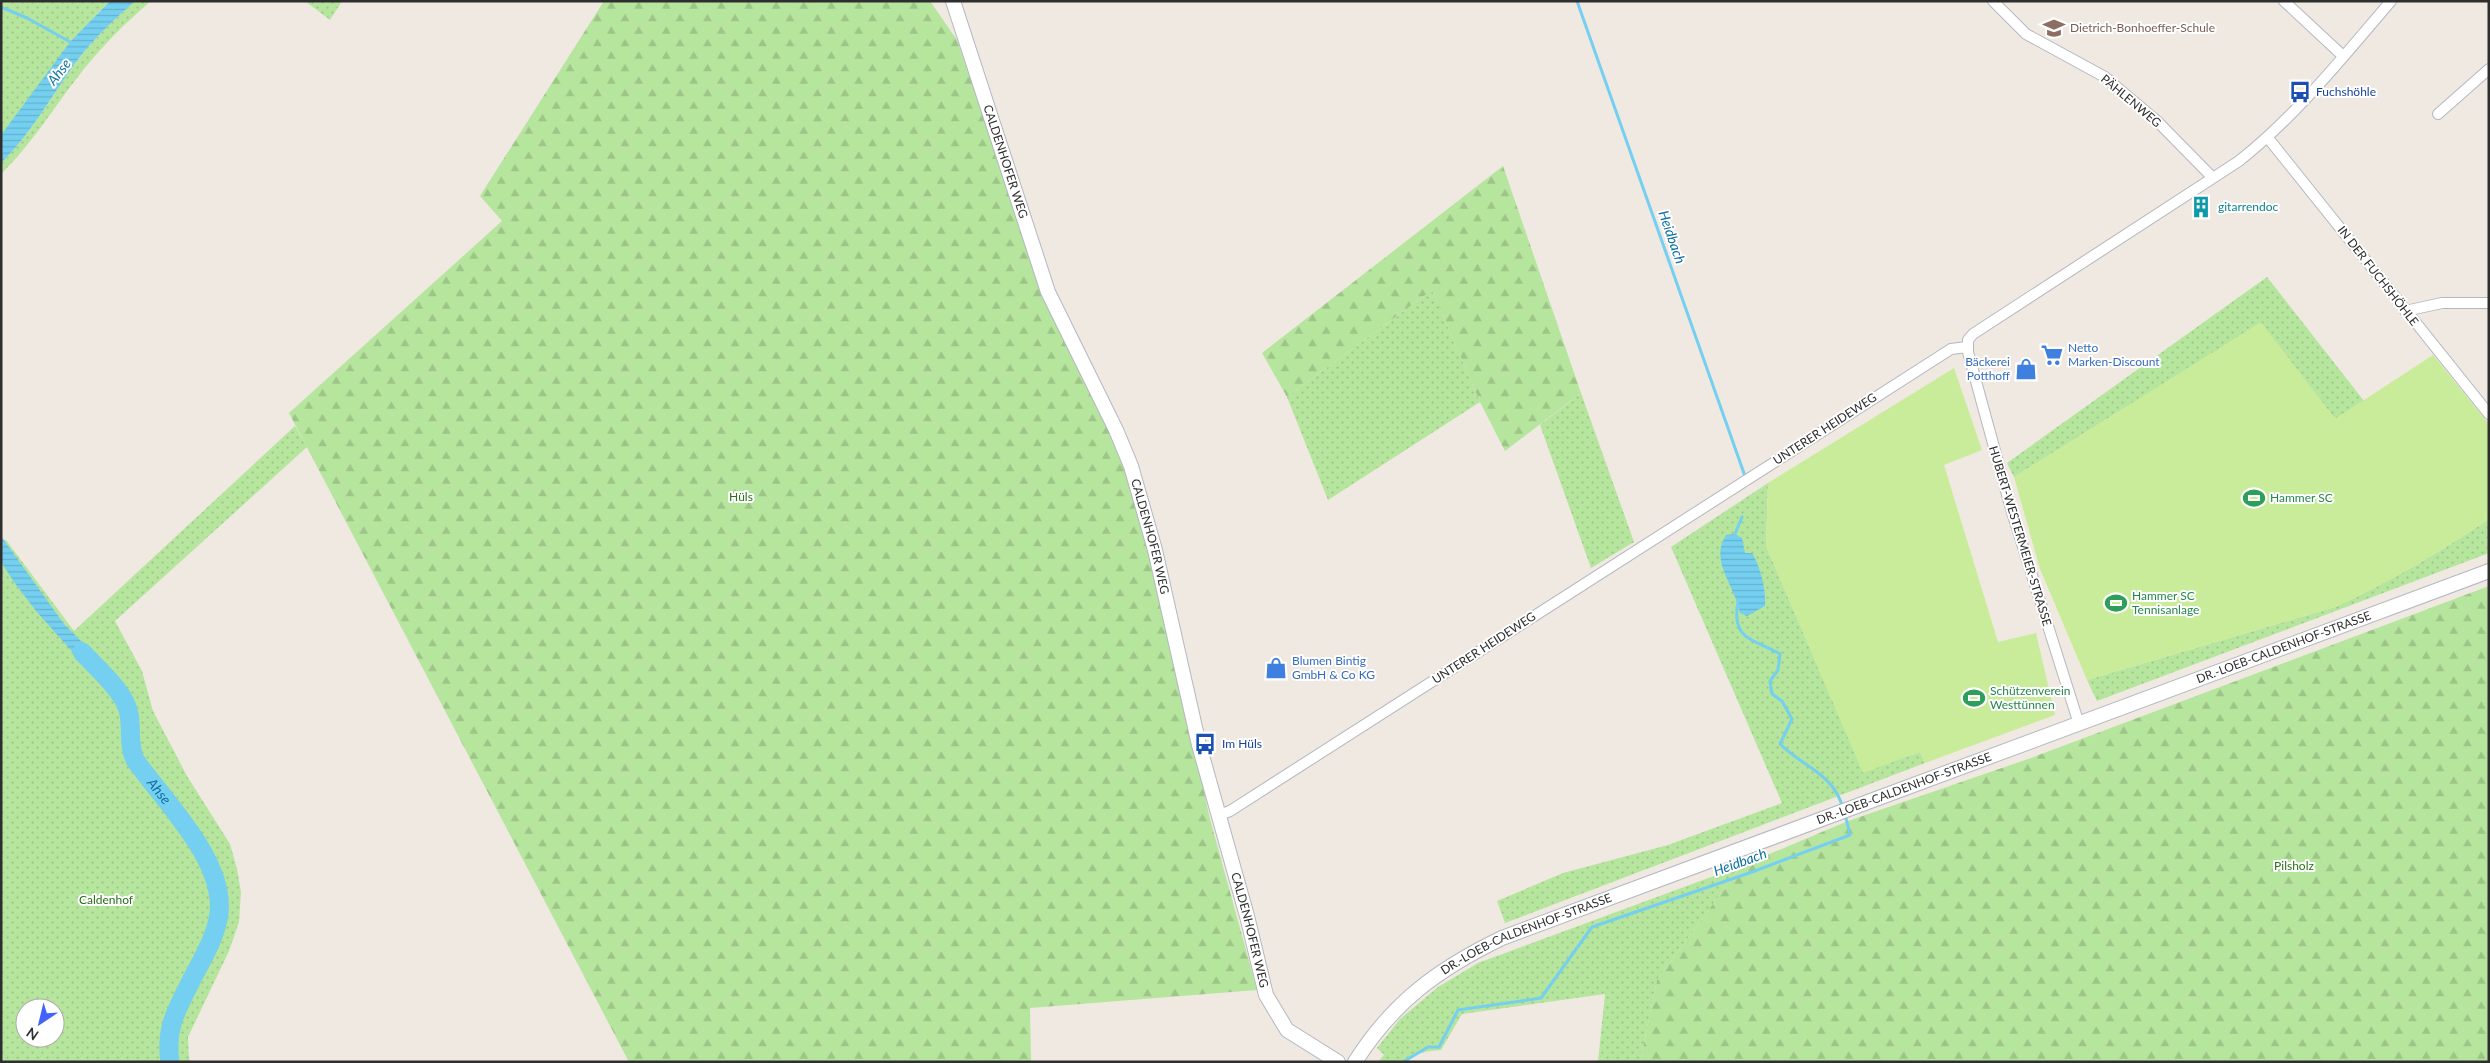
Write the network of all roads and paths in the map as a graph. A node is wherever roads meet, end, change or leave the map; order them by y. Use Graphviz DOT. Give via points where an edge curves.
graph roads {
  1 [pos="953,1"];
  2 [pos="1993,1"];
  3 [pos="2284,1"];
  4 [pos="2391,1"];
  5 [pos="2343,56"];
  6 [pos="2489,69"];
  7 [pos="2438,114"];
  8 [pos="2268,138"];
  9 [pos="2213,178"];
  10 [pos="2489,304"];
  11 [pos="2404,311"];
  12 [pos="1967,347"];
  13 [pos="2489,414"];
  14 [pos="2489,571"];
  15 [pos="2080,724"];
  16 [pos="1219,815"];
  17 [pos="1338,1062"];
  18 [pos="1355,1062"];
  1 -- 16 [label="main road, CALDENHOFER WEG" via="1048,292 1131,466 1155,550 1199,746"];
  2 -- 9 [label="street, PÄHLENWEG" via="2026,34 2105,77 2157,121"];
  3 -- 5 [label="street"];
  4 -- 5 [label="street"];
  5 -- 8 [label="street" via="2298,109"];
  6 -- 7 [label="street"];
  8 -- 9 [label="street"];
  8 -- 11 [label="street, IN DER FUCHSHÖHLE"];
  9 -- 12 [label="street" via="1973,334"];
  10 -- 11 [label="street" via="2442,303"];
  11 -- 13 [label="street, IN DER FUCHSHÖHLE"];
  12 -- 15 [label="street, HUBERT-WESTERMEIER-STRASSE" via="2011,509"];
  12 -- 16 [label="street, UNTERER HEIDEWEG" via="1951,349"];
  14 -- 15 [label="main road, DR.-LOEB-CALDENHOF-STRASSE"];
  15 -- 18 [label="main road, DR.-LOEB-CALDENHOF-STRASSE" via="1502,938 1464,956 1429,979 1391,1013"];
  16 -- 17 [label="main road, CALDENHOFER WEG" via="1266,995 1287,1030"];
}
